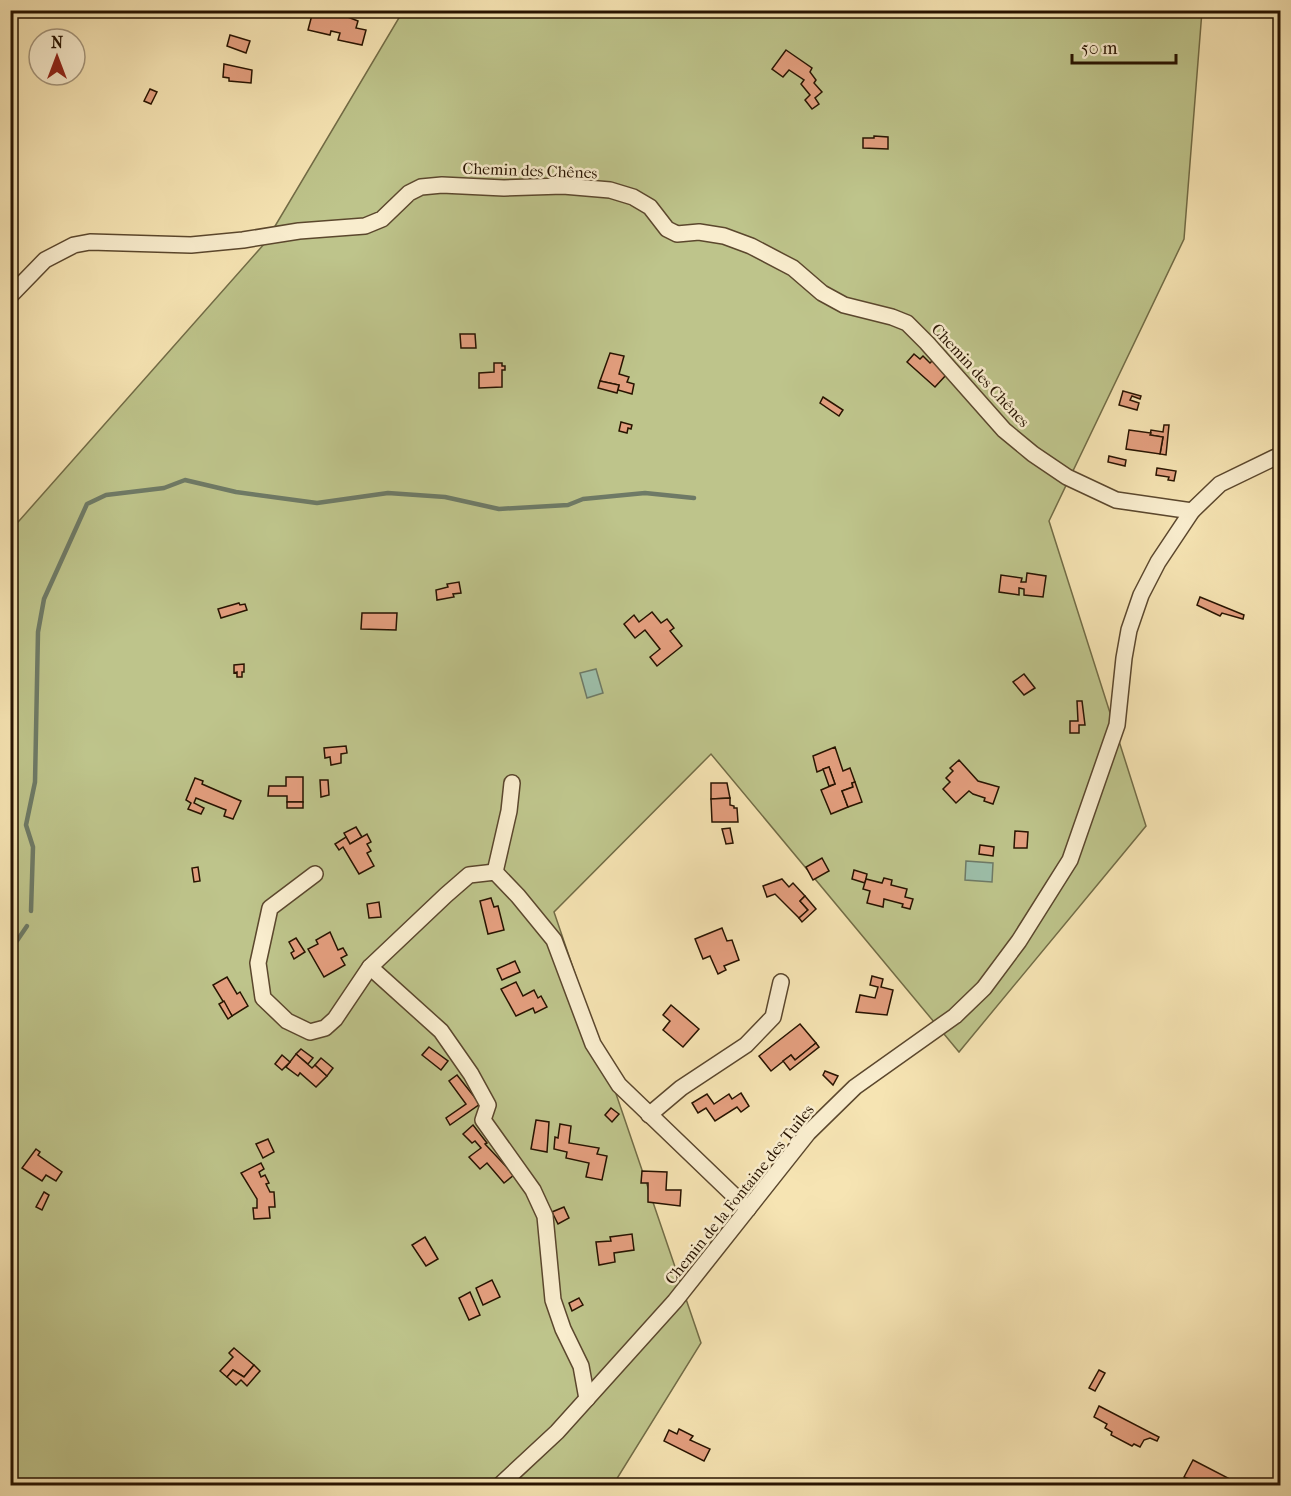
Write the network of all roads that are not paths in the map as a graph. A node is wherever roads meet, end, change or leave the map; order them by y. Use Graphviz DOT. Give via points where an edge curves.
graph roads {
  1 [pos="10,296"];
  2 [pos="1281,455"];
  3 [pos="1192,511"];
  4 [pos="512,783"];
  5 [pos="495,872"];
  6 [pos="315,874"];
  7 [pos="370,967"];
  8 [pos="781,982"];
  9 [pos="649,1115"];
  10 [pos="748,1209"];
  11 [pos="587,1399"];
  12 [pos="499,1485"];
  1 -- 3 [label="street, Chemin des Chênes" via="45,260 74,245 90,242 191,245 365,226 382,219 421,187 563,186 610,190 633,196 650,207 667,229 677,234 724,236 751,246 793,268 822,293 844,305 907,323 1004,430 1067,477 1116,500"];
  2 -- 3 [label="street, Chemin de la Fontaine des Tuiles" via="1220,484"];
  3 -- 10 [label="street, Chemin de la Fontaine des Tuiles" via="1141,595 1129,630 1117,724 1070,860 984,988 955,1016 855,1087 808,1133"];
  4 -- 5 [label="street"];
  5 -- 7 [label="street" via="469,875"];
  5 -- 9 [label="street" via="554,940 593,1044 619,1084"];
  6 -- 7 [label="street" via="270,908 258,963 263,998 287,1021 310,1032 325,1028"];
  7 -- 11 [label="street" via="441,1031 488,1105 483,1120 533,1190 545,1216 553,1300 580,1366"];
  8 -- 9 [label="street" via="773,1017 746,1045 681,1088"];
  9 -- 10 [label="street"];
  10 -- 11 [label="street, Chemin de la Fontaine des Tuiles" via="675,1301"];
  11 -- 12 [label="street, Chemin de la Fontaine des Tuiles"];
}
